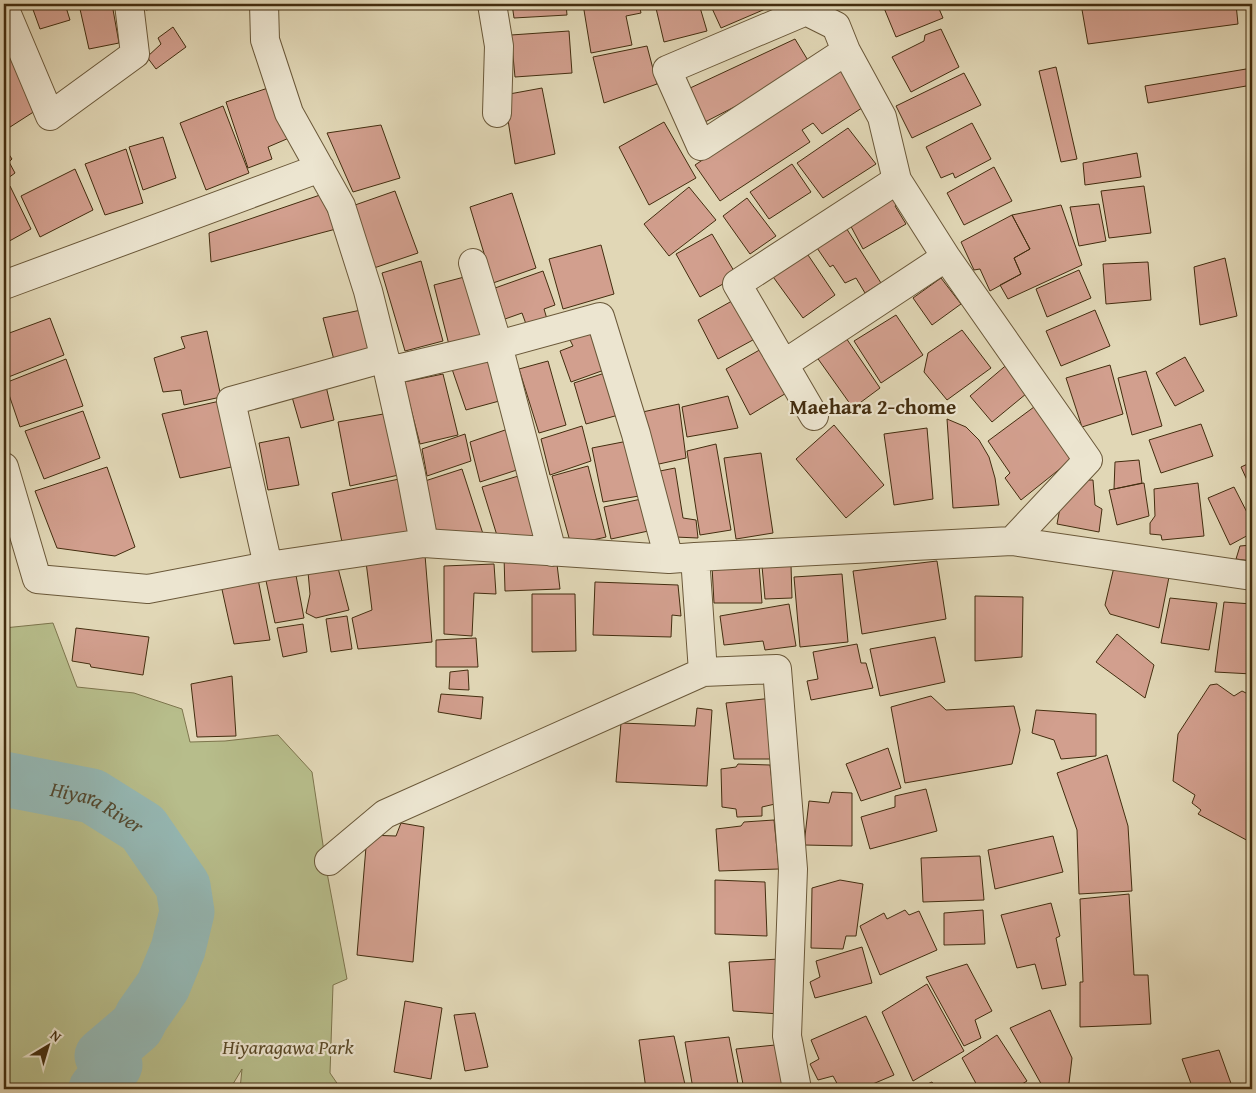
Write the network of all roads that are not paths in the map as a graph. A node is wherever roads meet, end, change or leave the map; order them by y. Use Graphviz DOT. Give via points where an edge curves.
graph roads {
  1 [pos="128,4"];
  2 [pos="264,4"];
  3 [pos="492,4"];
  4 [pos="4,7"];
  5 [pos="846,51"];
  6 [pos="497,113"];
  7 [pos="320,168"];
  8 [pos="897,180"];
  9 [pos="946,257"];
  10 [pos="472,263"];
  11 [pos="4,285"];
  12 [pos="498,345"];
  13 [pos="386,364"];
  14 [pos="784,364"];
  15 [pos="814,416"];
  16 [pos="4,467"];
  17 [pos="1012,541"];
  18 [pos="424,543"];
  19 [pos="552,552"];
  20 [pos="682,558"];
  21 [pos="268,566"];
  22 [pos="1252,576"];
  23 [pos="703,672"];
  24 [pos="329,861"];
  25 [pos="797,1089"];
  1 -- 4 [label="street" via="135,54 50,116"];
  2 -- 7 [label="street" via="265,40 289,113"];
  3 -- 6 [label="street" via="500,46"];
  5 -- 5 [label="street" via="700,146 667,70 806,10 836,26"];
  5 -- 8 [label="street" via="882,117"];
  7 -- 11 [label="street"];
  7 -- 13 [label="street" via="341,206 368,291"];
  8 -- 9 [label="street"];
  8 -- 14 [label="street" via="737,284"];
  9 -- 14 [label="street"];
  9 -- 17 [label="street" via="1088,460"];
  10 -- 12 [label="street"];
  12 -- 13 [label="street"];
  12 -- 19 [label="street"];
  12 -- 20 [label="street" via="600,317 636,434"];
  13 -- 18 [label="street"];
  13 -- 21 [label="street" via="231,400"];
  14 -- 15 [label="street"];
  16 -- 21 [label="street" via="37,579 148,589"];
  17 -- 20 [label="street"];
  17 -- 22 [label="street"];
  18 -- 19 [label="street"];
  18 -- 21 [label="street"];
  19 -- 20 [label="street"];
  20 -- 23 [label="street"];
  23 -- 24 [label="street" via="385,814"];
  23 -- 25 [label="street" via="777,669 793,869 787,1036"];
}
